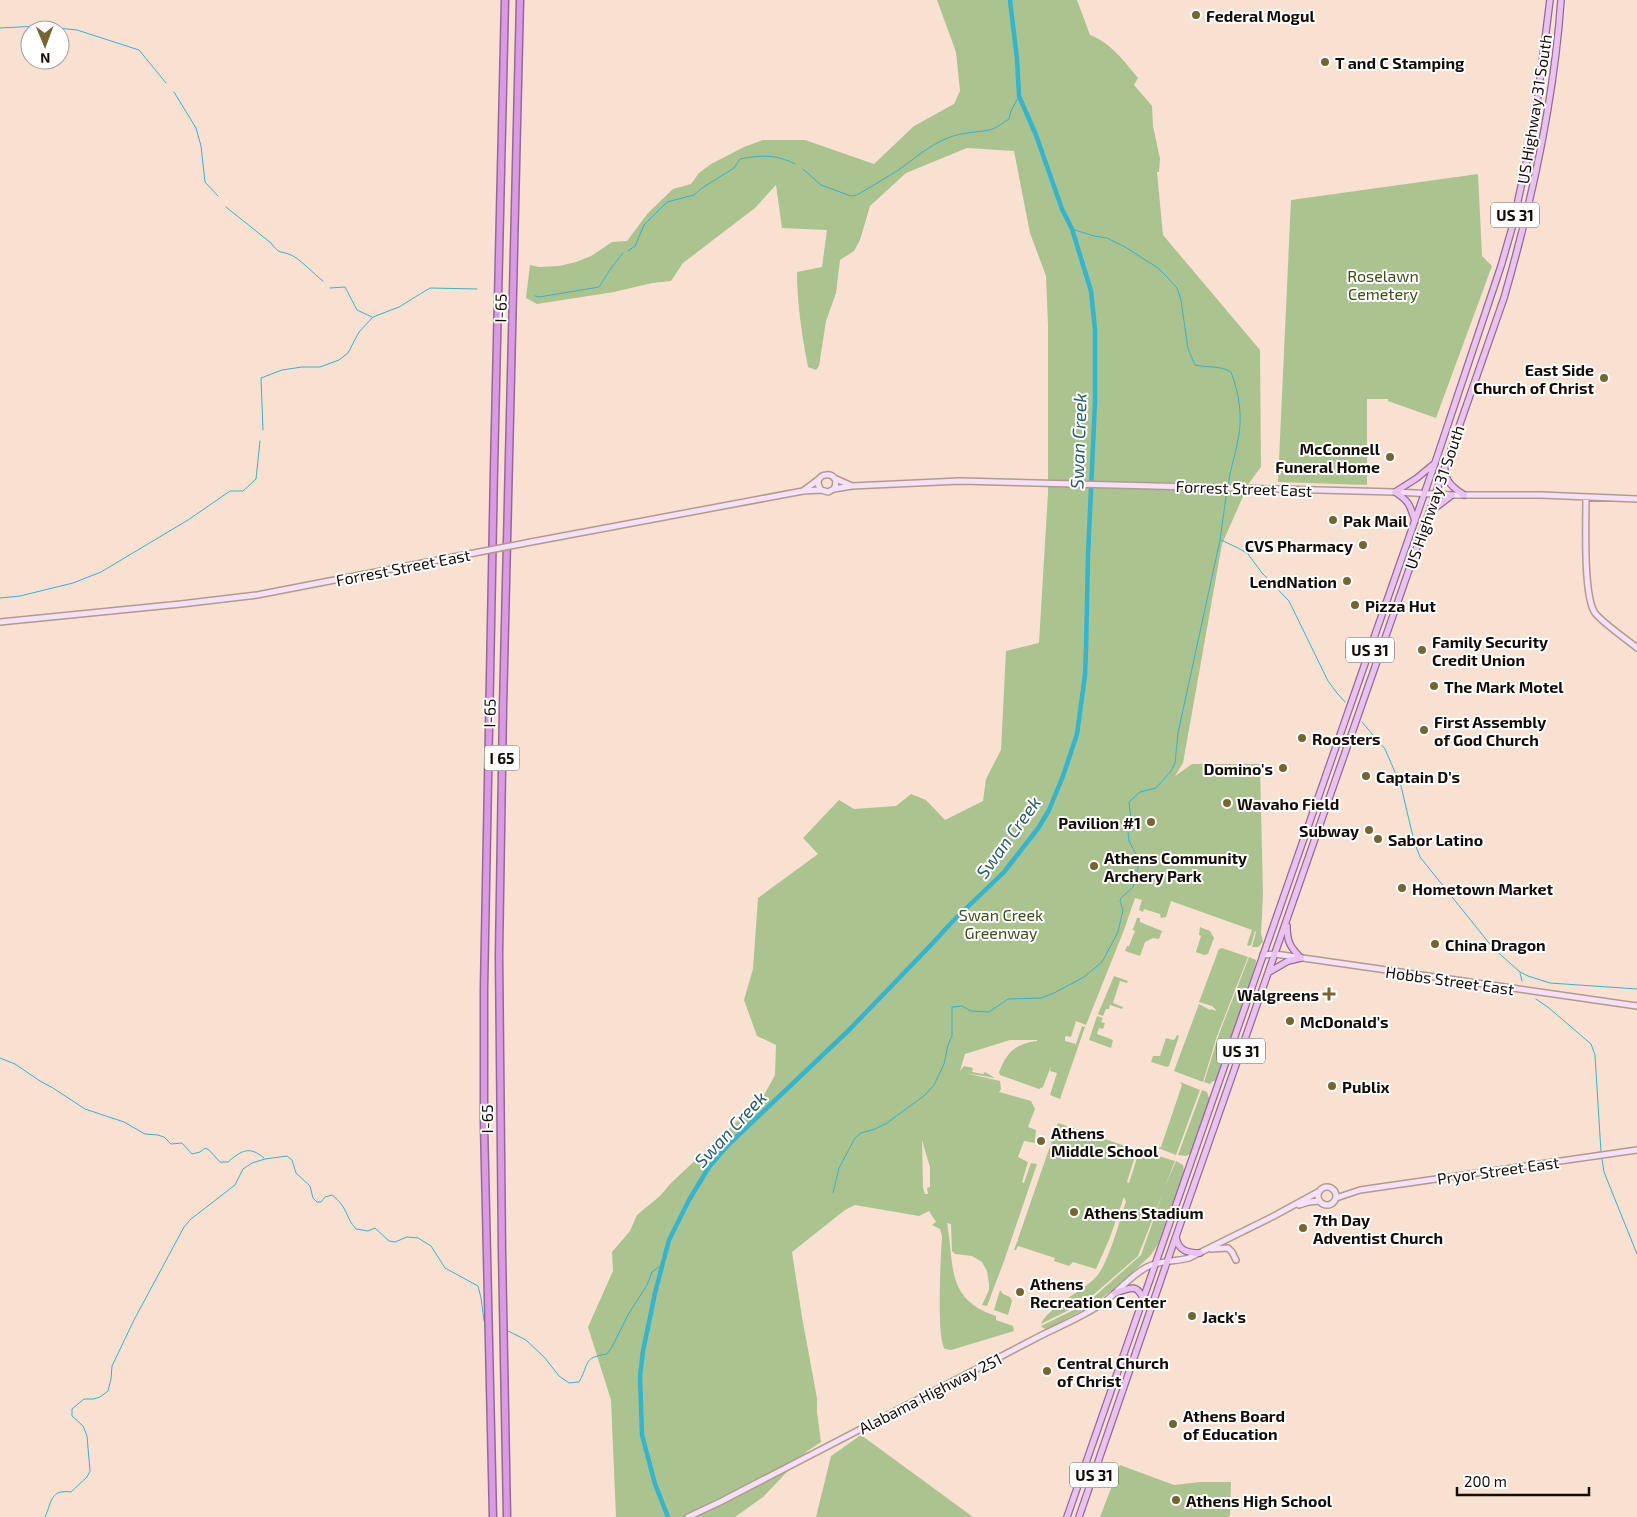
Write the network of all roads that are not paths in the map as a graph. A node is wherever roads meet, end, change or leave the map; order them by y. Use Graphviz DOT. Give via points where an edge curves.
graph roads {
  1 [pos="505,0"];
  2 [pos="520,0"];
  3 [pos="1550,0"];
  4 [pos="1560,0"];
  5 [pos="1435,463"];
  6 [pos="1445,466"];
  7 [pos="834,478"];
  8 [pos="819,480"];
  9 [pos="852,486"];
  10 [pos="834,489"];
  11 [pos="821,490"];
  12 [pos="803,491"];
  13 [pos="1395,492"];
  14 [pos="1425,493"];
  15 [pos="1435,494"];
  16 [pos="1452,495"];
  17 [pos="1464,495"];
  18 [pos="1586,497"];
  19 [pos="1637,499"];
  20 [pos="1428,513"];
  21 [pos="1415,521"];
  22 [pos="0,622"];
  23 [pos="1637,648"];
  24 [pos="1287,921"];
  25 [pos="1275,954"];
  26 [pos="1263,955"];
  27 [pos="1301,958"];
  28 [pos="1269,972"];
  29 [pos="1637,1006"];
  30 [pos="1637,1150"];
  31 [pos="1332,1188"];
  32 [pos="1360,1190"];
  33 [pos="1318,1192"];
  34 [pos="1336,1198"];
  35 [pos="1319,1201"];
  36 [pos="1293,1206"];
  37 [pos="1176,1236"];
  38 [pos="1203,1251"];
  39 [pos="1236,1260"];
  40 [pos="1167,1262"];
  41 [pos="1156,1264"];
  42 [pos="1115,1293"];
  43 [pos="1143,1300"];
  44 [pos="493,1517"];
  45 [pos="507,1517"];
  46 [pos="689,1517"];
  47 [pos="1067,1517"];
  48 [pos="1079,1517"];
  1 -- 44 [label="highway, I 65" via="484,989"];
  2 -- 45 [label="highway, I-65 / I 65" via="499,955"];
  3 -- 5 [label="main road, US Highway 31 South / US 31" via="1534,127 1512,228"];
  4 -- 6 [label="main road, US Highway 31 South / US 31" via="1545,128 1529,207 1504,298"];
  5 -- 13 [label="main road"];
  5 -- 14 [label="main road, US Highway 31 South / US 31"];
  6 -- 15 [label="main road, US Highway 31 South / US 31"];
  6 -- 17 [label="main road" via="1448,481"];
  7 -- 8 [label="street" via="826,474"];
  7 -- 9 [label="street, Forrest Street East"];
  7 -- 10 [label="street"];
  8 -- 11 [label="street"];
  8 -- 12 [label="street, Forrest Street East"];
  9 -- 10 [label="street, Forrest Street East"];
  9 -- 13 [label="street, Forrest Street East" via="960,481"];
  10 -- 11 [label="street" via="828,492"];
  11 -- 12 [label="street, Forrest Street East"];
  12 -- 22 [label="street, Forrest Street East, bridge" via="257,595"];
  13 -- 14 [label="street, Forrest Street East"];
  13 -- 21 [label="main road" via="1407,500"];
  14 -- 15 [label="street, Forrest Street East"];
  14 -- 21 [label="main road, US Highway 31 South / US 31"];
  15 -- 16 [label="street, Forrest Street East"];
  15 -- 20 [label="main road, US Highway 31 South / US 31"];
  16 -- 17 [label="street, Forrest Street East"];
  16 -- 20 [label="main road"];
  17 -- 18 [label="street, Forrest Street East"];
  18 -- 19 [label="street, Forrest Street East"];
  18 -- 23 [label="street" via="1588,595 1596,615"];
  20 -- 24 [label="main road, US Highway 31 South / US 31"];
  21 -- 26 [label="main road, US Highway 31 South / US 31"];
  24 -- 25 [label="main road, US Highway 31 South / US 31"];
  24 -- 27 [label="main road" via="1287,939"];
  25 -- 26 [label="street, Hobbs Street East"];
  25 -- 27 [label="street, Hobbs Street East"];
  25 -- 28 [label="main road, US 31"];
  26 -- 41 [label="main road, US 31"];
  27 -- 28 [label="main road"];
  27 -- 29 [label="street, Hobbs Street East"];
  28 -- 37 [label="main road, US 31"];
  30 -- 32 [label="street, Pryor Street East"];
  31 -- 32 [label="street, Pryor Street East"];
  31 -- 33 [label="street" via="1324,1187"];
  31 -- 34 [label="street"];
  32 -- 34 [label="street, Pryor Street East"];
  33 -- 35 [label="street"];
  33 -- 36 [label="street"];
  34 -- 35 [label="street" via="1328,1205"];
  35 -- 36 [label="street"];
  36 -- 38 [label="street"];
  37 -- 38 [label="main road" via="1182,1249"];
  37 -- 40 [label="main road, US 31"];
  38 -- 39 [label="street" via="1228,1248"];
  38 -- 40 [label="street" via="1179,1261"];
  40 -- 41 [label="street, Alabama Highway 251"];
  40 -- 48 [label="main road, US 31"];
  41 -- 42 [label="street, Alabama Highway 251" via="1147,1267"];
  41 -- 43 [label="main road, US 31"];
  42 -- 43 [label="main road" via="1136,1288"];
  42 -- 46 [label="street, Alabama Highway 251" via="1081,1317"];
  43 -- 47 [label="main road, US 31"];
}
